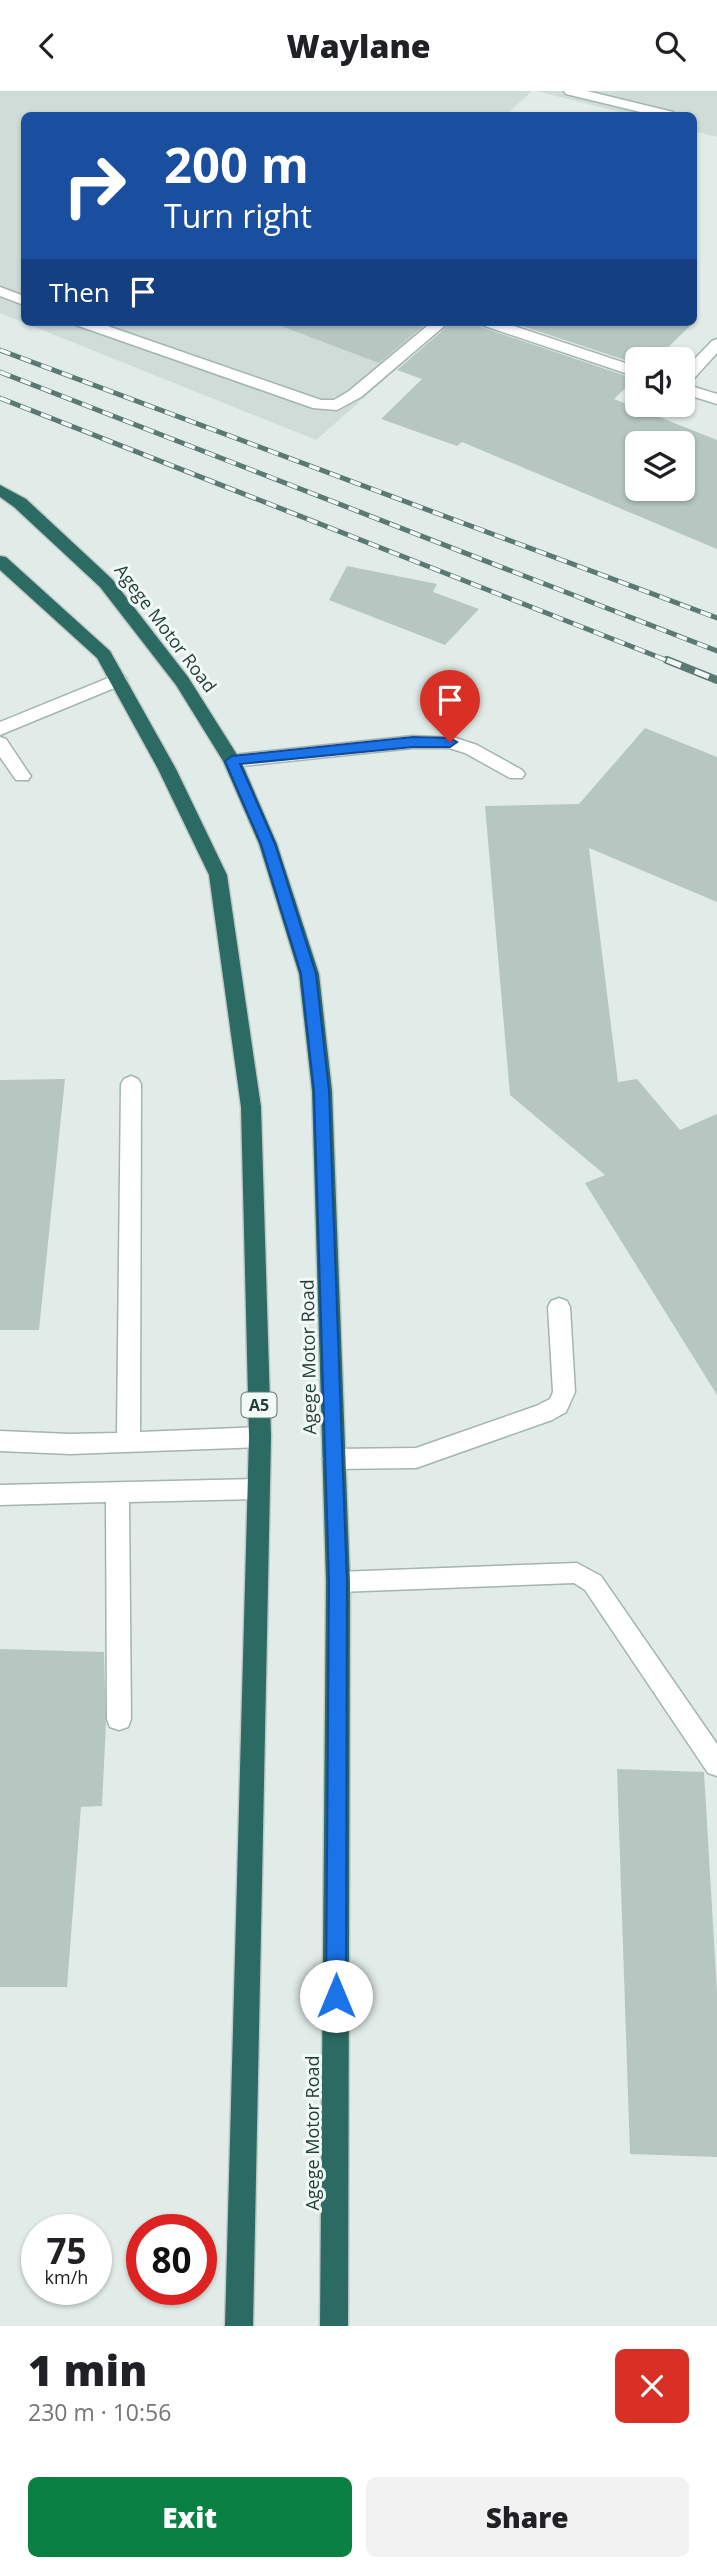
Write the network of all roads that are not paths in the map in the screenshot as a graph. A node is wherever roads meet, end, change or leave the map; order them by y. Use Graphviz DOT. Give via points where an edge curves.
graph roads {
  1 [pos="571,91"];
  2 [pos="656,112"];
  3 [pos="0,291"];
  4 [pos="21,300"];
  5 [pos="92,326"];
  6 [pos="435,326"];
  7 [pos="499,326"];
  8 [pos="717,344"];
  9 [pos="625,368"];
  10 [pos="695,370"];
  11 [pos="695,390"];
  12 [pos="717,399"];
  13 [pos="0,490"];
  14 [pos="0,561"];
  15 [pos="118,680"];
  16 [pos="0,729"];
  17 [pos="0,743"];
  18 [pos="232,761"];
  19 [pos="516,774"];
  20 [pos="22,776"];
  21 [pos="131,1084"];
  22 [pos="559,1307"];
  23 [pos="260,1437"];
  24 [pos="0,1441"];
  25 [pos="127,1441"];
  26 [pos="333,1458"];
  27 [pos="257,1489"];
  28 [pos="117,1492"];
  29 [pos="0,1495"];
  30 [pos="338,1582"];
  31 [pos="119,1719"];
  32 [pos="717,1765"];
  33 [pos="239,2326"];
  34 [pos="334,2326"];
  1 -- 2 [label="street"];
  3 -- 4 [label="street"];
  5 -- 6 [label="street" via="319,405 337,405 355,394"];
  7 -- 9 [label="street"];
  8 -- 10 [label="street"];
  11 -- 12 [label="street"];
  13 -- 18 [label="highway, Agege Motor Road" via="106,583 183,681"];
  14 -- 15 [label="highway, A5" via="104,655"];
  15 -- 16 [label="street"];
  15 -- 23 [label="highway, A5" via="218,875 251,1107"];
  17 -- 20 [label="street"];
  18 -- 19 [label="street" via="450,742"];
  18 -- 26 [label="highway, Agege Motor Road" via="268,844 309,974 322,1091"];
  21 -- 25 [label="street"];
  22 -- 26 [label="street" via="564,1392 558,1405 416,1458"];
  23 -- 25 [label="street"];
  23 -- 27 [label="highway, A5"];
  24 -- 25 [label="street"];
  26 -- 30 [label="highway, Agege Motor Road"];
  27 -- 28 [label="street"];
  27 -- 33 [label="highway, A5"];
  28 -- 29 [label="street"];
  28 -- 31 [label="street"];
  30 -- 32 [label="street" via="577,1573 593,1583"];
  30 -- 34 [label="highway, Agege Motor Road"];
}
